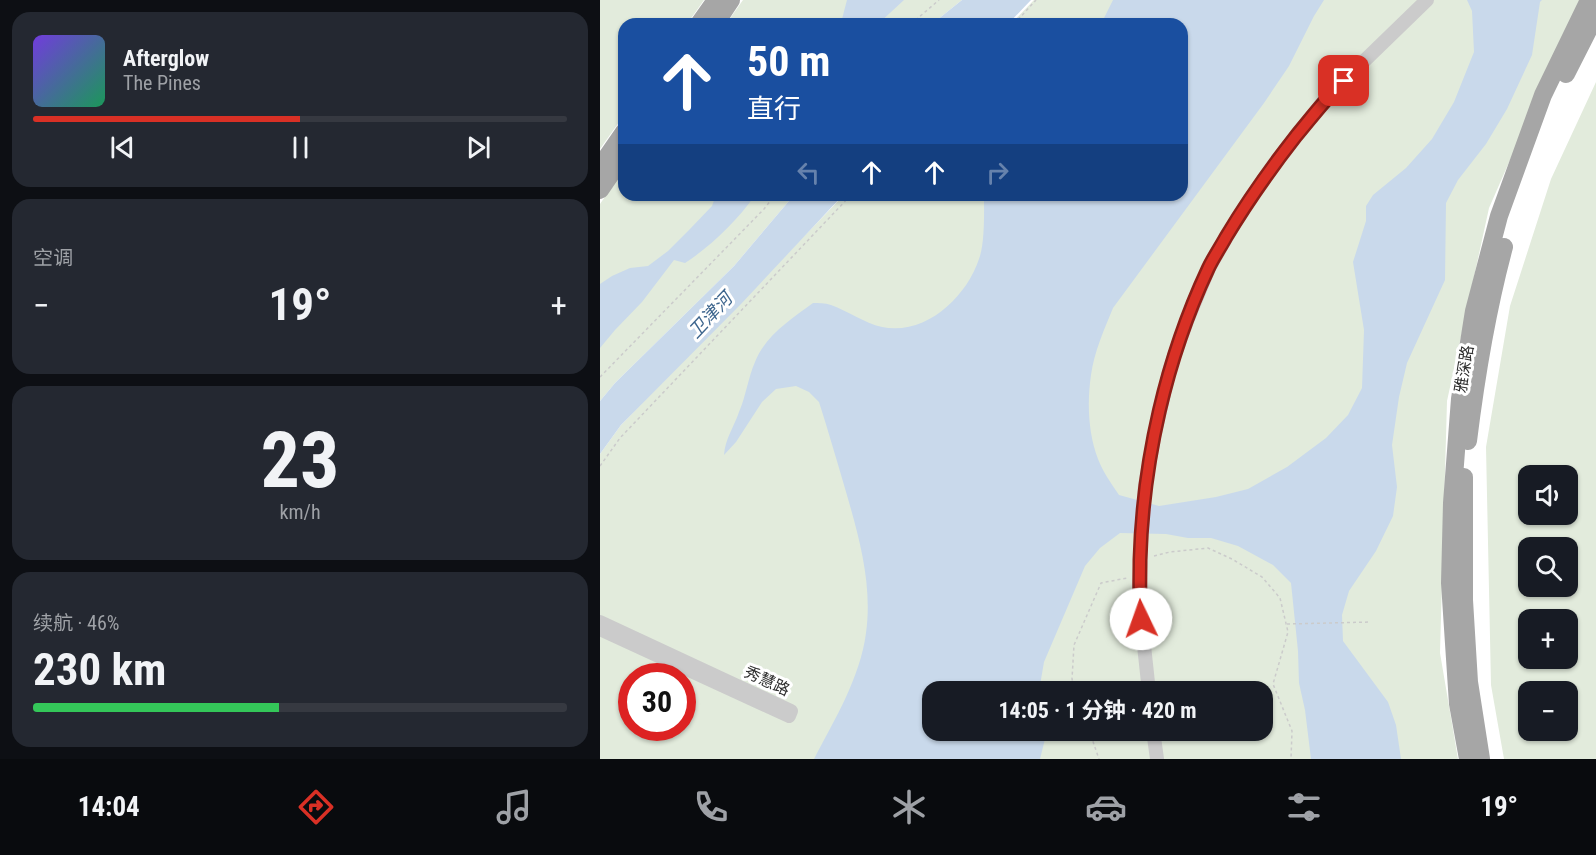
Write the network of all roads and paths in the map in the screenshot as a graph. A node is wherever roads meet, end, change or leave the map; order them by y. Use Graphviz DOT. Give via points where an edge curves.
graph roads {
  1 [pos="716,0"];
  2 [pos="731,0"];
  3 [pos="939,0"];
  4 [pos="1036,0"];
  5 [pos="1427,0"];
  6 [pos="1589,0"];
  7 [pos="1596,15"];
  8 [pos="703,18"];
  9 [pos="719,18"];
  10 [pos="918,18"];
  11 [pos="1020,18"];
  12 [pos="618,141"];
  13 [pos="618,164"];
  14 [pos="600,167"];
  15 [pos="600,190"];
  16 [pos="770,201"];
  17 [pos="845,201"];
  18 [pos="600,377"];
  19 [pos="600,466"];
  20 [pos="1140,560"];
  21 [pos="1140,576"];
  22 [pos="600,622"];
  23 [pos="1371,622"];
  24 [pos="1287,624"];
  25 [pos="600,629"];
  26 [pos="1073,681"];
  27 [pos="1148,681"];
  28 [pos="1093,741"];
  29 [pos="1155,741"];
  30 [pos="1099,759"];
  31 [pos="1157,759"];
  32 [pos="1291,759"];
  33 [pos="1468,759"];
  34 [pos="1481,759"];
  1 -- 8 [label="main road"];
  2 -- 9 [label="main road"];
  3 -- 10 [label="path"];
  4 -- 11 [label="path"];
  5 -- 20 [label="street" via="1327,98 1274,164 1209,268 1170,368 1145,485"];
  6 -- 33 [label="main road, 雅深路" via="1543,95 1499,216 1474,311 1460,399 1450,583 1458,704"];
  7 -- 34 [label="main road, 雅深路" via="1552,104 1516,196 1472,410 1464,476 1464,600 1469,682"];
  12 -- 14 [label="main road"];
  13 -- 15 [label="main road"];
  16 -- 18 [label="path"];
  17 -- 19 [label="path" via="620,438"];
  20 -- 21 [label="street"];
  20 -- 24 [label="path" via="1208,548 1262,578 1280,598"];
  21 -- 26 [label="path" via="1101,583 1074,645"];
  21 -- 27 [label="street"];
  22 -- 25 [label="street, 秀慧路" via="791,711 789,716"];
  23 -- 24 [label="path"];
  24 -- 32 [label="path" via="1273,684 1292,731"];
  28 -- 30 [label="path"];
  29 -- 31 [label="street"];
}
